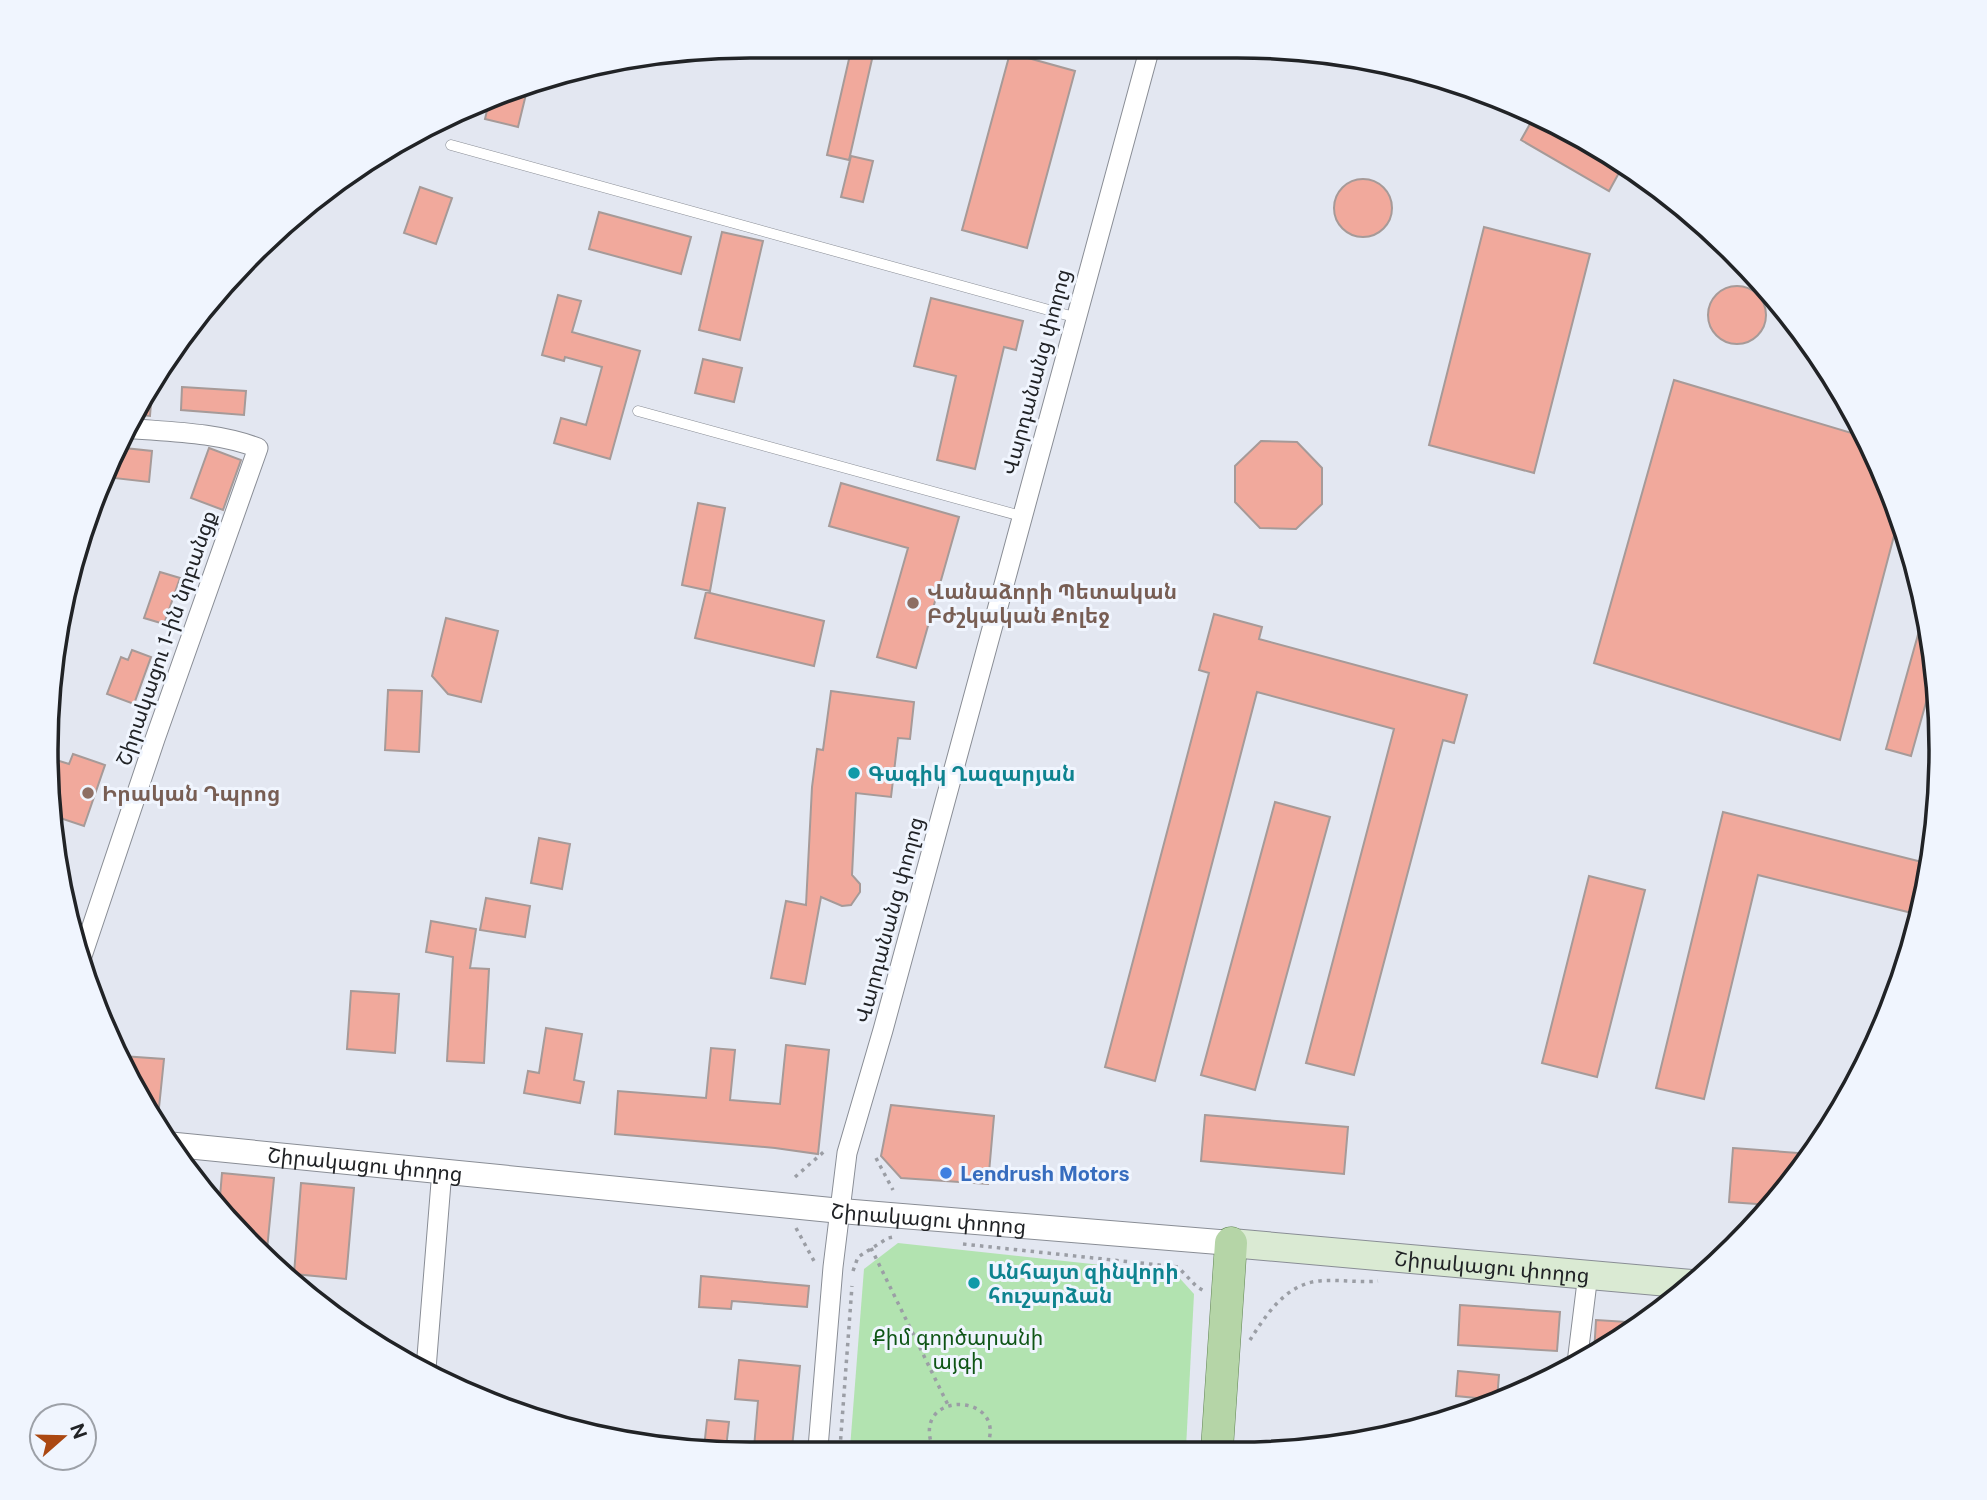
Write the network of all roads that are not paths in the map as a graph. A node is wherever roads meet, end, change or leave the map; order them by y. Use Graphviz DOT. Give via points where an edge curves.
graph roads {
  1 [pos="1147,58"];
  2 [pos="451,145"];
  3 [pos="1074,317"];
  4 [pos="638,411"];
  5 [pos="137,429"];
  6 [pos="1021,516"];
  7 [pos="86,945"];
  8 [pos="182,1145"];
  9 [pos="442,1170"];
  10 [pos="841,1211"];
  11 [pos="1231,1243"];
  12 [pos="1588,1274"];
  13 [pos="1678,1283"];
  14 [pos="1578,1352"];
  15 [pos="427,1362"];
  16 [pos="818,1442"];
  17 [pos="1217,1442"];
  1 -- 3 [label="street, Վարդանանց փողոց"];
  2 -- 3 [label="lane"];
  3 -- 6 [label="street, Վարդանանց փողոց"];
  4 -- 6 [label="lane"];
  5 -- 7 [label="street, Շիրակացու 1-ին նրբանցք" via="218,437 258,448"];
  6 -- 10 [label="street, Վարդանանց փողոց" via="847,1153"];
  8 -- 9 [label="street, Շիրակացու փողոց"];
  9 -- 10 [label="street, Շիրակացու փողոց"];
  9 -- 15 [label="street"];
  10 -- 11 [label="street, Շիրակացու փողոց"];
  10 -- 16 [label="street, Վարդանանց փողոց" via="832,1267"];
  11 -- 12 [label="main road, Շիրակացու փողոց"];
  11 -- 17 [label="main road"];
  12 -- 13 [label="main road, Շիրակացու փողոց"];
  12 -- 14 [label="street"];
}
